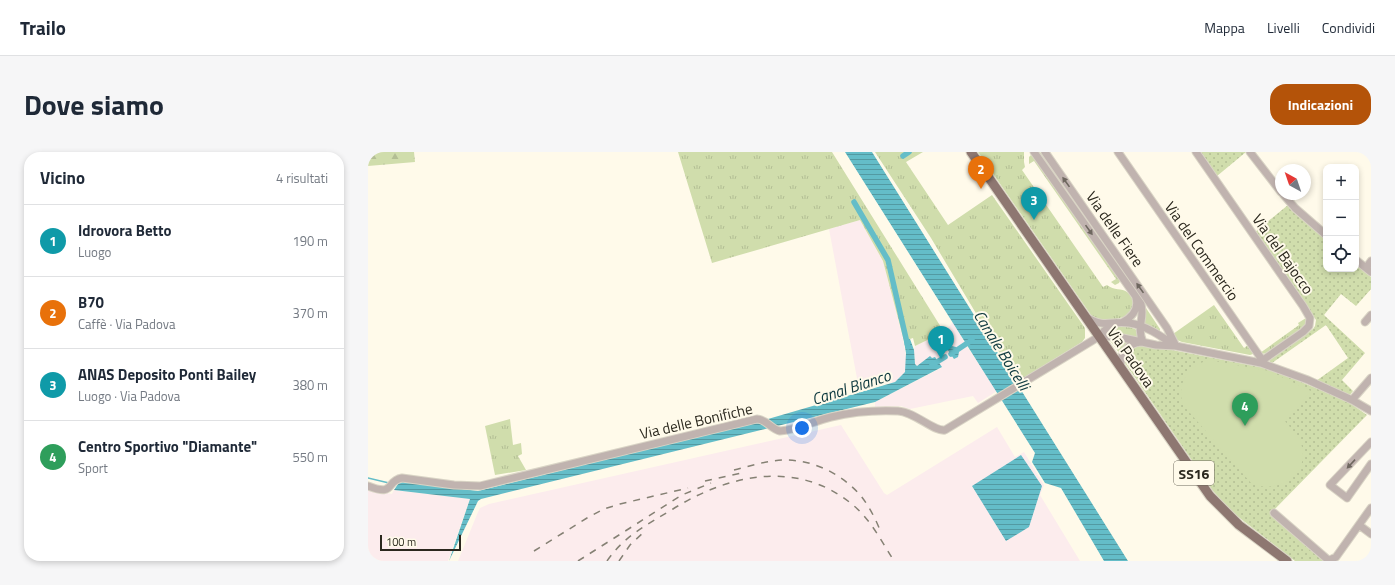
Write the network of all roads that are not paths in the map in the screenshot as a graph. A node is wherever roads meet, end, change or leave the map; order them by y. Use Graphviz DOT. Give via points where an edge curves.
graph roads {
  1 [pos="971,152"];
  2 [pos="1034,152"];
  3 [pos="1046,152"];
  4 [pos="1118,152"];
  5 [pos="1196,152"];
  6 [pos="1250,152"];
  7 [pos="1275,184"];
  8 [pos="1289,200"];
  9 [pos="1323,232"];
  10 [pos="1371,261"];
  11 [pos="1359,262"];
  12 [pos="1368,270"];
  13 [pos="1135,296"];
  14 [pos="1371,316"];
  15 [pos="1086,317"];
  16 [pos="1162,320"];
  17 [pos="1120,322"];
  18 [pos="1365,322"];
  19 [pos="1140,326"];
  20 [pos="1100,336"];
  21 [pos="1162,337"];
  22 [pos="1146,343"];
  23 [pos="1176,346"];
  24 [pos="1264,362"];
  25 [pos="1121,367"];
  26 [pos="1371,378"];
  27 [pos="1352,400"];
  28 [pos="1371,411"];
  29 [pos="1371,442"];
  30 [pos="1371,464"];
  31 [pos="368,486"];
  32 [pos="1371,508"];
  33 [pos="1274,513"];
  34 [pos="1359,525"];
  35 [pos="1371,534"];
  36 [pos="1287,561"];
  1 -- 15 [label="main road, Via Padova / SS16"];
  2 -- 13 [label="street, Via delle Fiere, one-way"];
  16 -- 3 [label="street, Via delle Fiere, one-way"];
  4 -- 24 [label="street, Via del Commercio"];
  5 -- 24 [label="street, Via del Bajocco" via="1310,318 1309,326 1303,332"];
  6 -- 7 [label="street"];
  8 -- 9 [label="street"];
  10 -- 12 [label="street"];
  11 -- 12 [label="street"];
  13 -- 17 [label="street" via="1137,302 1134,313"];
  13 -- 19 [label="street, Via delle Fiere" via="1143,311"];
  14 -- 18 [label="street"];
  15 -- 17 [label="street" via="1101,324"];
  15 -- 20 [label="main road, Via Padova / SS16"];
  16 -- 21 [label="street"];
  16 -- 23 [label="street, Via delle Fiere"];
  17 -- 19 [label="street"];
  17 -- 20 [label="street, Via delle Bonifiche"];
  19 -- 21 [label="street"];
  19 -- 22 [label="street, Via delle Fiere" via="1139,330"];
  20 -- 22 [label="street"];
  20 -- 25 [label="main road, Via Padova / SS16"];
  20 -- 31 [label="street, Via delle Bonifiche" via="942,431 910,413 898,411 846,415 784,431 761,419 480,486 408,479 397,479 381,491"];
  21 -- 22 [label="street" via="1155,343"];
  21 -- 23 [label="street"];
  22 -- 23 [label="street"];
  22 -- 25 [label="street" via="1135,343 1125,350 1120,358"];
  23 -- 24 [label="street"];
  24 -- 27 [label="street"];
  25 -- 36 [label="main road, Via Padova / SS16" via="1216,503 1239,525"];
  26 -- 27 [label="street"];
  27 -- 28 [label="street"];
  29 -- 30 [label="street, one-way" via="1330,485 1347,498"];
  32 -- 34 [label="street"];
  33 -- 34 [label="street" via="1330,560 1334,559"];
  34 -- 35 [label="street"];
}
